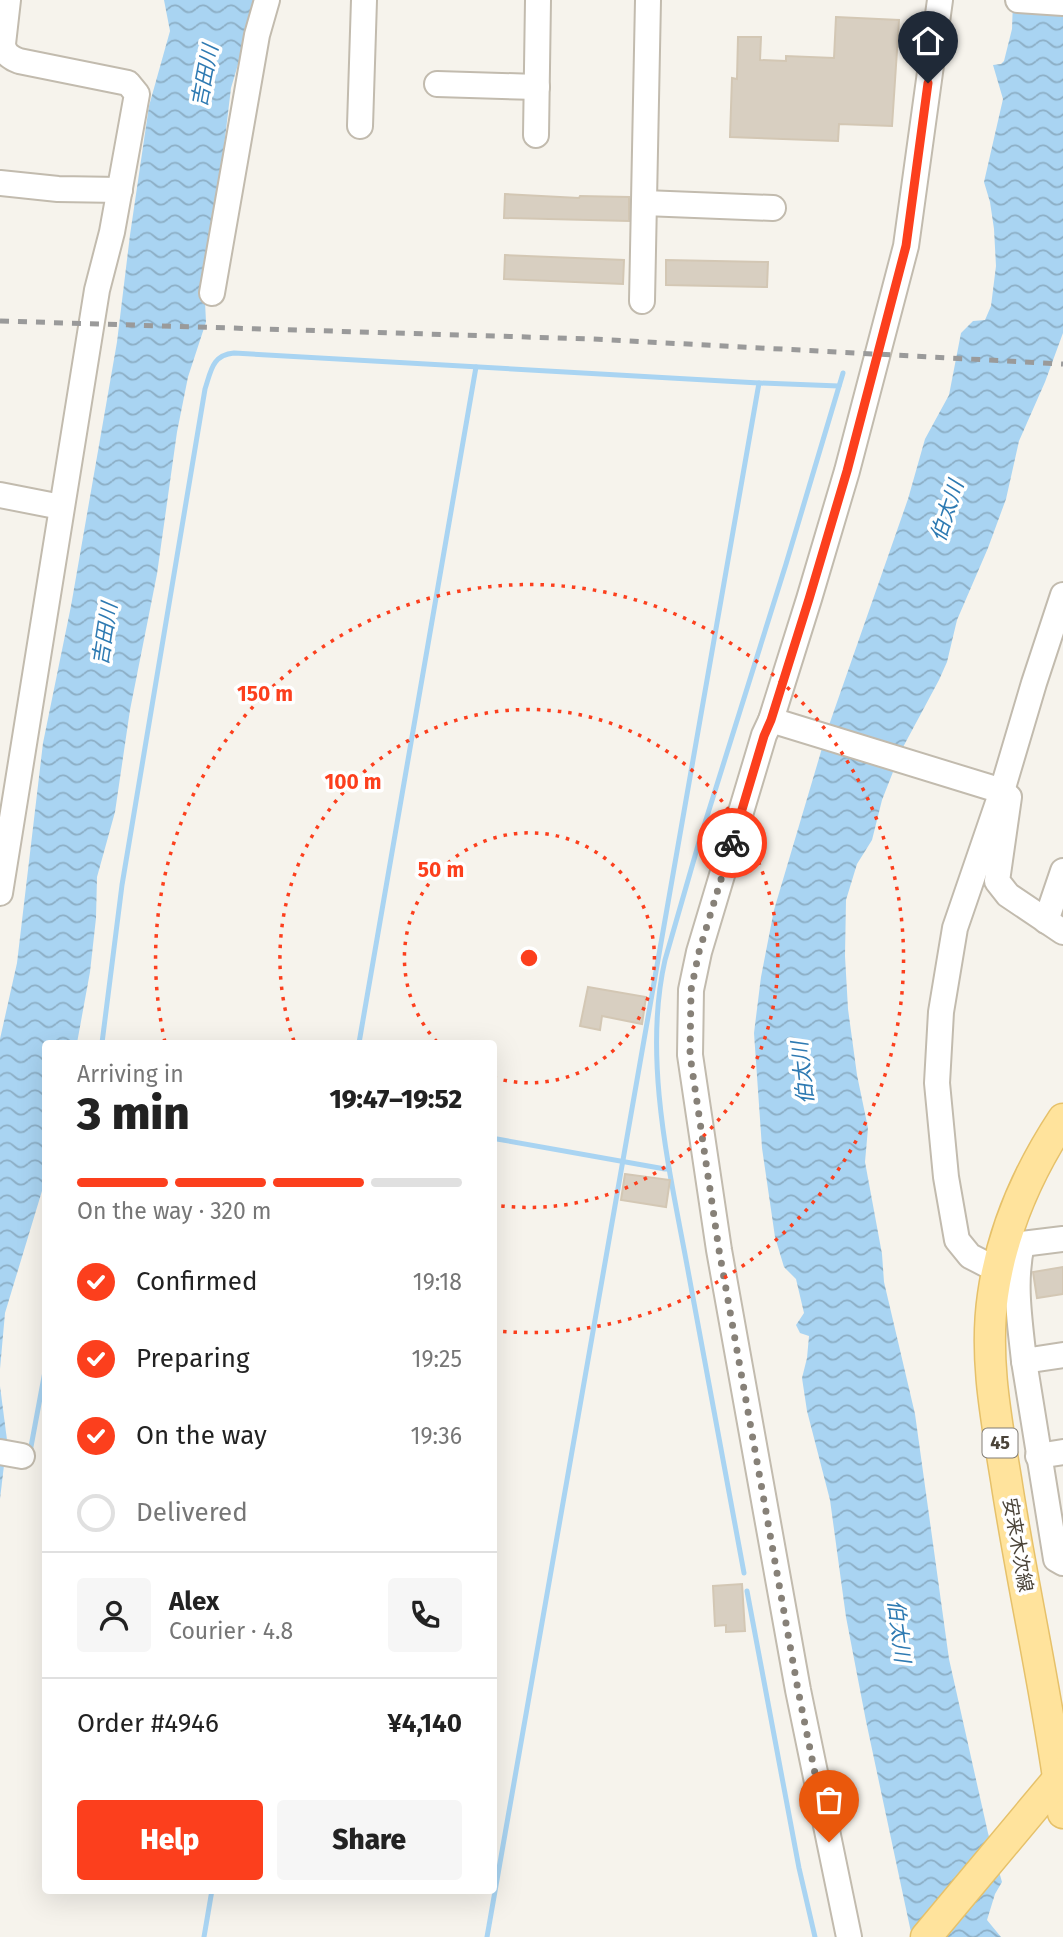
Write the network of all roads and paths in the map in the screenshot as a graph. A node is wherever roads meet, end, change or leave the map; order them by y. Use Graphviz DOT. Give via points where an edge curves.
graph roads {
  1 [pos="8,0"];
  2 [pos="267,0"];
  3 [pos="364,0"];
  4 [pos="538,0"];
  5 [pos="648,0"];
  6 [pos="940,0"];
  7 [pos="1017,0"];
  8 [pos="1063,4"];
  9 [pos="2,53"];
  10 [pos="437,84"];
  11 [pos="537,87"];
  12 [pos="360,125"];
  13 [pos="536,135"];
  14 [pos="0,183"];
  15 [pos="120,190"];
  16 [pos="644,203"];
  17 [pos="773,208"];
  18 [pos="212,293"];
  19 [pos="642,301"];
  20 [pos="0,495"];
  21 [pos="61,507"];
  22 [pos="1063,595"];
  23 [pos="776,722"];
  24 [pos="997,790"];
  25 [pos="6,816"];
  26 [pos="1063,871"];
  27 [pos="0,893"];
  28 [pos="1055,926"];
  29 [pos="1063,1119"];
  30 [pos="1063,1239"];
  31 [pos="1013,1242"];
  32 [pos="997,1270"];
  33 [pos="1063,1355"];
  34 [pos="1024,1361"];
  35 [pos="1063,1452"];
  36 [pos="1038,1456"];
  37 [pos="1063,1563"];
  38 [pos="1061,1776"];
  39 [pos="1049,1809"];
  40 [pos="849,1937"];
  41 [pos="926,1937"];
  1 -- 9 [label="street"];
  2 -- 18 [label="street"];
  3 -- 12 [label="street"];
  4 -- 11 [label="street"];
  5 -- 16 [label="street"];
  6 -- 23 [label="street" via="906,246"];
  7 -- 8 [label="street"];
  9 -- 15 [label="street" via="19,61 128,83 137,94"];
  10 -- 11 [label="street"];
  11 -- 13 [label="street"];
  14 -- 15 [label="street" via="58,190"];
  15 -- 21 [label="street" via="97,290"];
  16 -- 17 [label="street"];
  16 -- 19 [label="street"];
  20 -- 21 [label="street"];
  21 -- 25 [label="street"];
  22 -- 24 [label="street"];
  23 -- 24 [label="street"];
  23 -- 40 [label="street" via="764,736 699,952 691,990 690,1055 719,1250 798,1690"];
  24 -- 28 [label="street" via="1009,797 997,881 1008,895"];
  24 -- 32 [label="street" via="956,929 941,1012 937,1083 957,1240 970,1256"];
  25 -- 27 [label="street"];
  26 -- 28 [label="street"];
  29 -- 31 [label="main road, 安来木次線 / 45" via="1041,1153 1008,1226"];
  30 -- 31 [label="street"];
  31 -- 32 [label="main road, 安来木次線 / 45"];
  31 -- 34 [label="street"];
  32 -- 38 [label="main road, 安来木次線 / 45" via="990,1326 994,1400"];
  33 -- 34 [label="street"];
  34 -- 36 [label="street"];
  35 -- 36 [label="street"];
  36 -- 37 [label="street" via="1056,1559"];
  38 -- 39 [label="main road, 安来木次線"];
  39 -- 41 [label="main road"];
}
